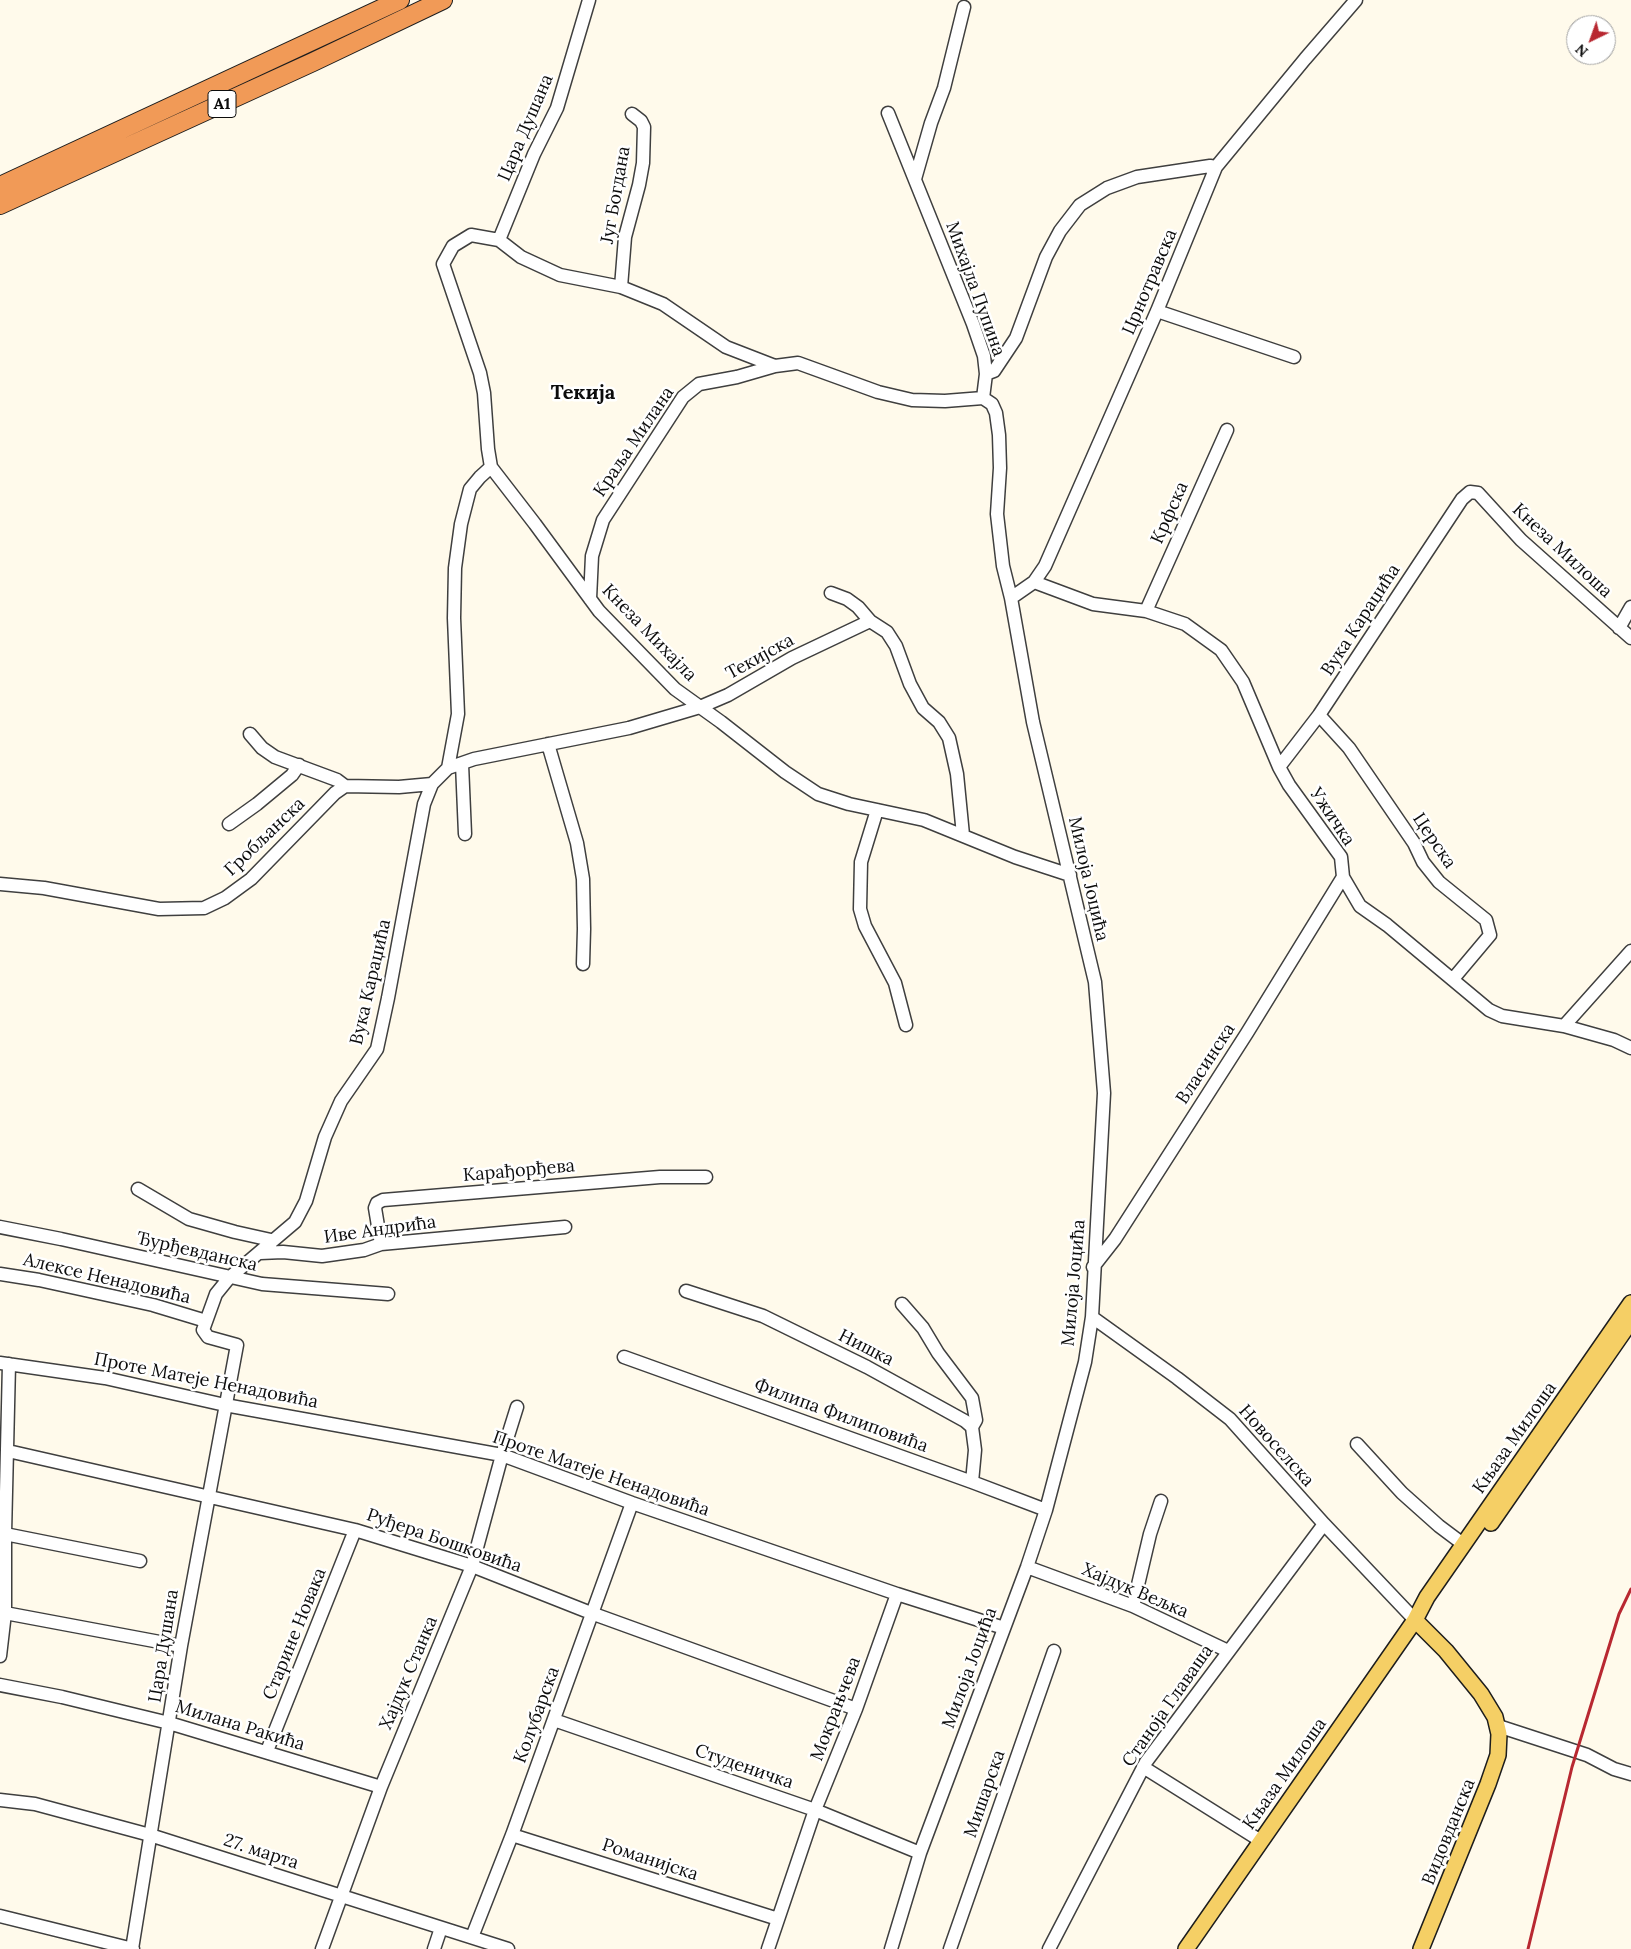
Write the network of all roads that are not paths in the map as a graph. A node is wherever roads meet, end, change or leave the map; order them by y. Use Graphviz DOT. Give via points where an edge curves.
graph roads {
  1 [pos="400,0"];
  2 [pos="443,0"];
  3 [pos="589,0"];
  4 [pos="1356,0"];
  5 [pos="964,7"];
  6 [pos="888,113"];
  7 [pos="632,114"];
  8 [pos="925,144"];
  9 [pos="902,147"];
  10 [pos="1216,167"];
  11 [pos="915,179"];
  12 [pos="0,186"];
  13 [pos="0,205"];
  14 [pos="500,240"];
  15 [pos="621,287"];
  16 [pos="1158,311"];
  17 [pos="1294,357"];
  18 [pos="775,366"];
  19 [pos="986,374"];
  20 [pos="983,398"];
  21 [pos="1227,430"];
  22 [pos="492,467"];
  23 [pos="1470,492"];
  24 [pos="1034,582"];
  25 [pos="831,593"];
  26 [pos="1011,598"];
  27 [pos="590,599"];
  28 [pos="1631,607"];
  29 [pos="1146,611"];
  30 [pos="870,621"];
  31 [pos="1619,628"];
  32 [pos="1631,638"];
  33 [pos="700,707"];
  34 [pos="1320,715"];
  35 [pos="250,734"];
  36 [pos="548,744"];
  37 [pos="462,764"];
  38 [pos="299,765"];
  39 [pos="448,768"];
  40 [pos="1279,768"];
  41 [pos="432,784"];
  42 [pos="345,786"];
  43 [pos="878,810"];
  44 [pos="229,824"];
  45 [pos="465,834"];
  46 [pos="963,834"];
  47 [pos="1070,875"];
  48 [pos="1343,877"];
  49 [pos="0,884"];
  50 [pos="1631,951"];
  51 [pos="582,964"];
  52 [pos="1453,979"];
  53 [pos="906,1025"];
  54 [pos="1564,1026"];
  55 [pos="1631,1048"];
  56 [pos="706,1177"];
  57 [pos="138,1189"];
  58 [pos="0,1227"];
  59 [pos="565,1227"];
  60 [pos="271,1240"];
  61 [pos="381,1244"];
  62 [pos="260,1253"];
  63 [pos="1094,1266"];
  64 [pos="0,1274"];
  65 [pos="229,1278"];
  66 [pos="686,1291"];
  67 [pos="388,1294"];
  68 [pos="1631,1303"];
  69 [pos="902,1304"];
  70 [pos="1092,1317"];
  71 [pos="206,1321"];
  72 [pos="1631,1322"];
  73 [pos="624,1357"];
  74 [pos="5,1363"];
  75 [pos="225,1405"];
  76 [pos="517,1407"];
  77 [pos="972,1428"];
  78 [pos="1357,1444"];
  79 [pos="8,1451"];
  80 [pos="502,1455"];
  81 [pos="972,1482"];
  82 [pos="208,1496"];
  83 [pos="1161,1501"];
  84 [pos="632,1503"];
  85 [pos="1046,1510"];
  86 [pos="1324,1524"];
  87 [pos="355,1530"];
  88 [pos="5,1534"];
  89 [pos="1463,1544"];
  90 [pos="140,1561"];
  91 [pos="472,1566"];
  92 [pos="1027,1567"];
  93 [pos="897,1594"];
  94 [pos="1133,1606"];
  95 [pos="5,1613"];
  96 [pos="591,1613"];
  97 [pos="1415,1620"];
  98 [pos="1004,1628"];
  99 [pos="181,1646"];
  100 [pos="1054,1651"];
  101 [pos="1228,1651"];
  102 [pos="0,1656"];
  103 [pos="0,1685"];
  104 [pos="856,1709"];
  105 [pos="554,1720"];
  106 [pos="169,1723"];
  107 [pos="1498,1726"];
  108 [pos="267,1751"];
  109 [pos="1143,1767"];
  110 [pos="1631,1774"];
  111 [pos="381,1787"];
  112 [pos="0,1800"];
  113 [pos="815,1810"];
  114 [pos="150,1835"];
  115 [pos="512,1835"];
  116 [pos="1262,1841"];
  117 [pos="920,1853"];
  118 [pos="340,1896"];
  119 [pos="0,1916"];
  120 [pos="778,1919"];
  121 [pos="441,1928"];
  122 [pos="472,1937"];
  123 [pos="132,1949"];
  124 [pos="322,1949"];
  125 [pos="434,1949"];
  126 [pos="508,1949"];
  127 [pos="768,1949"];
  128 [pos="891,1949"];
  129 [pos="950,1949"];
  130 [pos="1049,1949"];
  131 [pos="1186,1949"];
  132 [pos="1421,1949"];
  1 -- 12 [label="highway, A1"];
  2 -- 13 [label="highway, A1"];
  3 -- 14 [label="street, Цара Душана" via="557,108 534,154"];
  4 -- 10 [label="street, Црнотравска"];
  5 -- 8 [label="street" via="944,88"];
  6 -- 9 [label="street, Михајла Пупина"];
  7 -- 15 [label="street, Југ Богдана" via="644,128 642,163 625,237"];
  8 -- 9 [label="street"];
  8 -- 11 [label="street"];
  9 -- 11 [label="street, Михајла Пупина"];
  10 -- 16 [label="street, Црнотравска"];
  10 -- 19 [label="street" via="1137,177 1107,188 1080,205 1060,231 1046,257 1016,338 994,371"];
  11 -- 19 [label="street, Михајла Пупина" via="973,324 984,356"];
  14 -- 15 [label="street" via="521,257 560,275"];
  14 -- 22 [label="street, Кнеза Михајла" via="471,235 453,246 443,264 480,373"];
  15 -- 18 [label="street" via="663,304 726,347"];
  16 -- 17 [label="street"];
  16 -- 24 [label="street, Црнотравска" via="1070,513"];
  18 -- 20 [label="street, Краља Милана" via="798,363 878,392 912,400"];
  18 -- 27 [label="street, Краља Милана" via="699,384 683,397 603,520 592,556"];
  19 -- 20 [label="street, Михајла Пупина"];
  20 -- 26 [label="street" via="992,404 996,413 1000,468 996,514"];
  21 -- 29 [label="street, Крфска"];
  22 -- 27 [label="street, Кнеза Михајла"];
  22 -- 39 [label="street" via="470,489 461,524 455,568 454,618 458,714"];
  23 -- 31 [label="street, Кнеза Милоша" via="1478,493 1521,540"];
  23 -- 34 [label="street, Вука Караџића" via="1462,499"];
  24 -- 26 [label="street, Црнотравска"];
  24 -- 29 [label="street, Ужичка" via="1093,604"];
  25 -- 30 [label="street" via="847,599"];
  26 -- 47 [label="street, Милоја Јоцића" via="1033,722"];
  27 -- 33 [label="street, Кнеза Михајла" via="675,689"];
  28 -- 31 [label="street"];
  29 -- 40 [label="street, Ужичка" via="1185,624 1221,650 1243,682"];
  30 -- 33 [label="street, Текијска"];
  30 -- 46 [label="street" via="887,632 923,708 939,722 949,738 957,774"];
  31 -- 32 [label="street, Кнеза Милоша"];
  33 -- 36 [label="street, Текијска" via="629,728"];
  33 -- 43 [label="street, Кнеза Михајла" via="818,794"];
  34 -- 40 [label="street, Вука Караџића"];
  34 -- 52 [label="street, Церска" via="1349,748 1439,882 1486,920 1490,935"];
  35 -- 38 [label="street" via="262,748"];
  36 -- 37 [label="street, Текијска"];
  36 -- 51 [label="street" via="577,843 583,879"];
  37 -- 39 [label="street, Текијска"];
  37 -- 45 [label="street"];
  38 -- 42 [label="street"];
  38 -- 44 [label="street" via="292,775"];
  39 -- 41 [label="street"];
  40 -- 48 [label="street, Ужичка" via="1341,857"];
  41 -- 42 [label="street"];
  41 -- 60 [label="street, Вука Караџића" via="424,804 377,1049 342,1101 325,1137 306,1201 294,1222"];
  42 -- 49 [label="street, Гробљанска" via="251,879 225,898 204,908 159,909 44,888"];
  43 -- 46 [label="street, Кнеза Михајла" via="924,820"];
  43 -- 53 [label="street" via="861,862 860,910 895,984"];
  46 -- 47 [label="street, Кнеза Михајла" via="1015,857"];
  47 -- 63 [label="street, Милоја Јоцића" via="1094,982 1104,1093"];
  48 -- 52 [label="street, Ужичка" via="1360,906"];
  48 -- 63 [label="street, Власинска" via="1247,1033 1126,1222"];
  50 -- 54 [label="street"];
  52 -- 54 [label="street, Ужичка" via="1502,1016"];
  54 -- 55 [label="street, Ужичка"];
  56 -- 61 [label="street, Карађорђева" via="660,1177 383,1200 375,1208"];
  57 -- 60 [label="street" via="190,1219"];
  58 -- 65 [label="street, Ђурђевданска"];
  59 -- 61 [label="street, Иве Андрића"];
  60 -- 62 [label="street, Вука Караџића"];
  61 -- 62 [label="street, Иве Андрића" via="322,1256"];
  62 -- 65 [label="street, Вука Караџића"];
  63 -- 70 [label="street, Милоја Јоцића"];
  64 -- 71 [label="street, Алексе Ненадовића" via="153,1305"];
  65 -- 67 [label="street, Ђурђевданска" via="262,1284"];
  65 -- 71 [label="street, Вука Караџића" via="216,1294"];
  66 -- 77 [label="street, Нишка" via="763,1316 867,1367 965,1421"];
  68 -- 89 [label="main road, Књаза Милоша"];
  69 -- 77 [label="street" via="923,1328 972,1398 976,1420"];
  70 -- 85 [label="street, Милоја Јоцића" via="1084,1362"];
  70 -- 86 [label="street, Новоселска" via="1230,1419"];
  71 -- 75 [label="street, Цара Душана" via="203,1333 208,1337 237,1345"];
  72 -- 97 [label="main road, Књаза Милоша" via="1434,1604"];
  73 -- 81 [label="street, Филипа Филиповића"];
  74 -- 75 [label="street, Проте Матеје Ненадовића" via="105,1378"];
  74 -- 79 [label="street"];
  75 -- 80 [label="street, Проте Матеје Ненадовића"];
  75 -- 82 [label="street, Цара Душана"];
  76 -- 80 [label="street, Хајдук Станка"];
  77 -- 81 [label="street" via="975,1450"];
  78 -- 89 [label="street" via="1402,1493"];
  79 -- 82 [label="street, Руђера Бошковића"];
  79 -- 88 [label="street"];
  80 -- 84 [label="street, Проте Матеје Ненадовића"];
  80 -- 91 [label="street, Хајдук Станка"];
  81 -- 85 [label="street, Филипа Филиповића"];
  82 -- 87 [label="street, Руђера Бошковића"];
  82 -- 99 [label="street, Цара Душана"];
  83 -- 94 [label="street"];
  84 -- 93 [label="street, Проте Матеје Ненадовића"];
  84 -- 96 [label="street, Колубарска"];
  85 -- 92 [label="street, Милоја Јоцића"];
  86 -- 97 [label="street, Новоселска"];
  86 -- 101 [label="street, Станоја Главаша"];
  87 -- 91 [label="street, Руђера Бошковића"];
  87 -- 108 [label="street, Старине Новака"];
  88 -- 90 [label="street"];
  88 -- 95 [label="street"];
  89 -- 97 [label="main road, Књаза Милоша"];
  91 -- 96 [label="street, Руђера Бошковића"];
  91 -- 111 [label="street, Хајдук Станка"];
  92 -- 94 [label="street, Хајдук Вељка"];
  92 -- 98 [label="street, Милоја Јоцића"];
  93 -- 98 [label="street, Проте Матеје Ненадовића"];
  93 -- 104 [label="street, Мокрањчева"];
  94 -- 101 [label="street, Хајдук Вељка"];
  95 -- 99 [label="street"];
  95 -- 102 [label="street"];
  96 -- 104 [label="street, Руђера Бошковића"];
  96 -- 105 [label="street, Колубарска"];
  97 -- 107 [label="main road, Видовданска" via="1468,1677 1490,1706"];
  97 -- 116 [label="main road, Књаза Милоша"];
  98 -- 117 [label="street, Милоја Јоцића"];
  99 -- 106 [label="street, Цара Душана"];
  100 -- 129 [label="street, Мишарска"];
  101 -- 109 [label="street, Станоја Главаша"];
  103 -- 106 [label="street, Милана Ракића"];
  104 -- 113 [label="street, Мокрањчева"];
  105 -- 113 [label="street, Студеничка"];
  105 -- 115 [label="street, Колубарска"];
  106 -- 108 [label="street, Милана Ракића"];
  106 -- 114 [label="street, Цара Душана"];
  107 -- 110 [label="street"];
  107 -- 132 [label="main road, Видовданска" via="1499,1744 1494,1768"];
  108 -- 111 [label="street, Милана Ракића"];
  109 -- 116 [label="street"];
  109 -- 130 [label="street, Станоја Главаша"];
  111 -- 118 [label="street, Хајдук Станка"];
  112 -- 114 [label="street, 27. марта" via="35,1804"];
  113 -- 117 [label="street, Студеничка"];
  113 -- 120 [label="street, Мокрањчева"];
  114 -- 118 [label="street, 27. марта"];
  114 -- 123 [label="street, Цара Душана"];
  115 -- 120 [label="street, Романијска"];
  115 -- 122 [label="street, Колубарска"];
  116 -- 131 [label="main road, Књаза Милоша"];
  117 -- 128 [label="street, Милоја Јоцића"];
  118 -- 121 [label="street, 27. марта"];
  118 -- 124 [label="street, Хајдук Станка"];
  119 -- 123 [label="street"];
  120 -- 127 [label="street, Мокрањчева"];
  121 -- 122 [label="street, 27. марта"];
  121 -- 125 [label="street"];
  122 -- 126 [label="street, 27. марта"];
}
